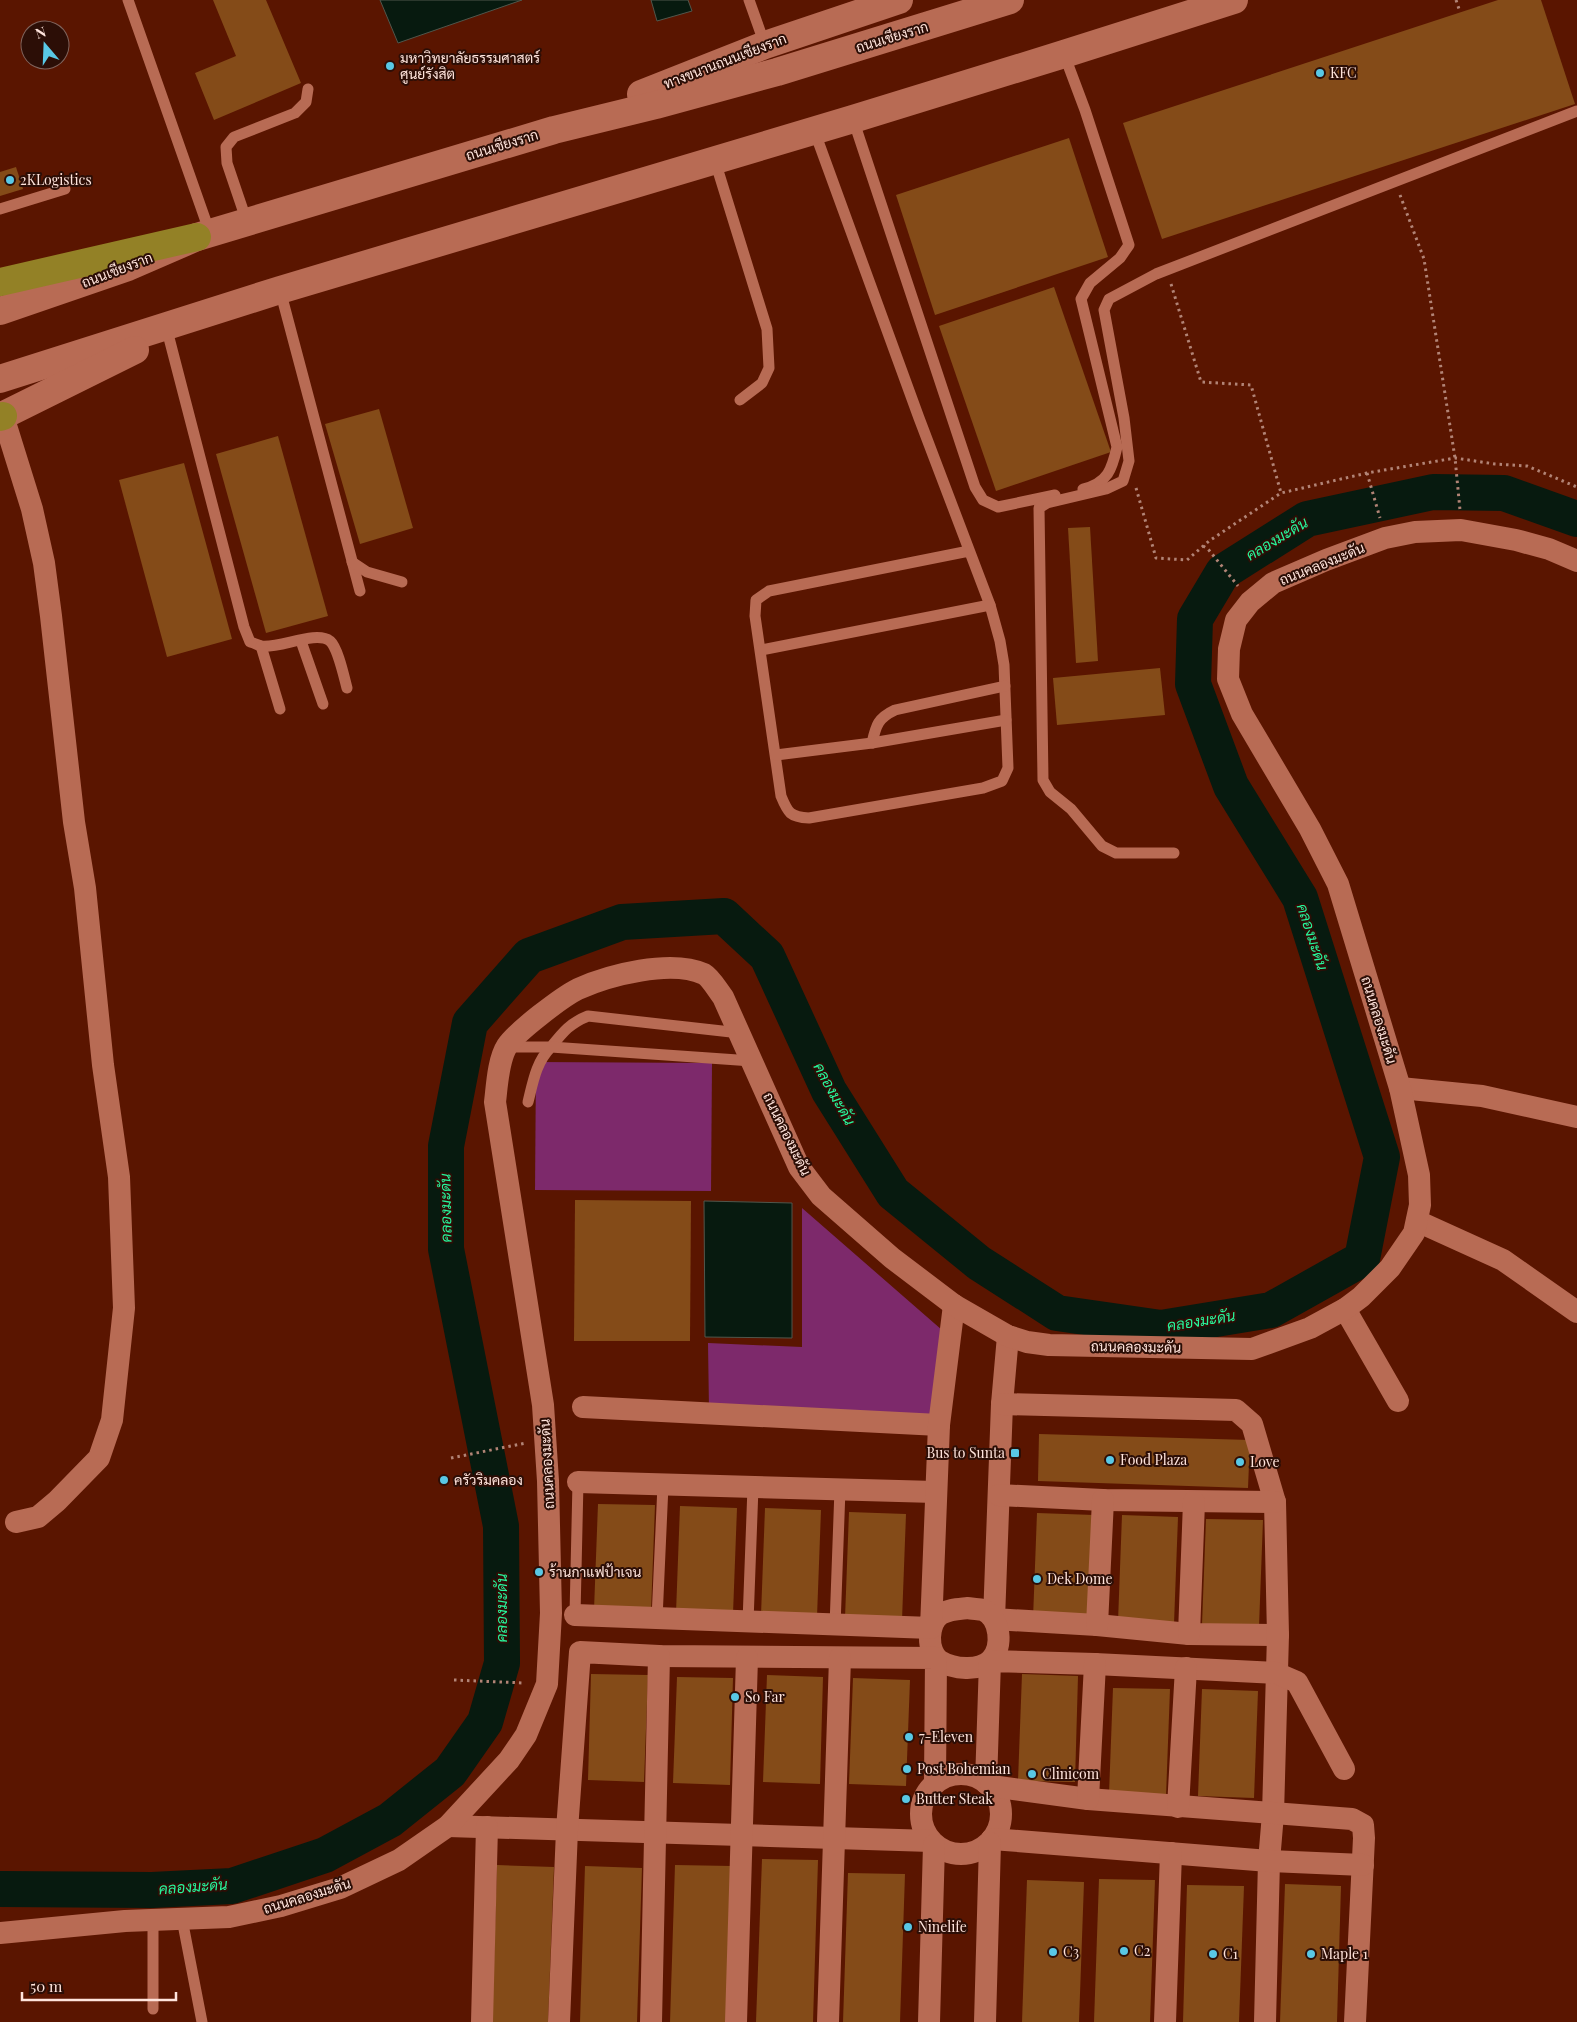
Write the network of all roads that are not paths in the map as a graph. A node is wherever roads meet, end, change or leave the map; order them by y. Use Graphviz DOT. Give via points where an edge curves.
graph roads {
  1 [pos="128,0"];
  2 [pos="899,0"];
  3 [pos="1010,0"];
  4 [pos="1234,0"];
  5 [pos="751,1"];
  6 [pos="868,5"];
  7 [pos="765,45"];
  8 [pos="1064,54"];
  9 [pos="308,90"];
  10 [pos="1577,111"];
  11 [pos="853,119"];
  12 [pos="554,130"];
  13 [pos="814,130"];
  14 [pos="715,161"];
  15 [pos="64,190"];
  16 [pos="0,209"];
  17 [pos="247,222"];
  18 [pos="204,235"];
  19 [pos="0,282"];
  20 [pos="280,290"];
  21 [pos="0,311"];
  22 [pos="197,316"];
  23 [pos="168,334"];
  24 [pos="0,379"];
  25 [pos="740,400"];
  26 [pos="1,417"];
  27 [pos="969,551"];
  28 [pos="1577,561"];
  29 [pos="352,562"];
  30 [pos="402,582"];
  31 [pos="360,591"];
  32 [pos="990,605"];
  33 [pos="302,640"];
  34 [pos="261,646"];
  35 [pos="760,650"];
  36 [pos="1005,686"];
  37 [pos="347,688"];
  38 [pos="323,704"];
  39 [pos="280,709"];
  40 [pos="1006,720"];
  41 [pos="872,743"];
  42 [pos="776,755"];
  43 [pos="1174,853"];
  44 [pos="740,1033"];
  45 [pos="506,1047"];
  46 [pos="551,1048"];
  47 [pos="752,1061"];
  48 [pos="1400,1088"];
  49 [pos="528,1102"];
  50 [pos="1577,1118"];
  51 [pos="1417,1221"];
  52 [pos="954,1305"];
  53 [pos="1345,1309"];
  54 [pos="1577,1312"];
  55 [pos="1008,1336"];
  56 [pos="1398,1401"];
  57 [pos="1002,1404"];
  58 [pos="582,1407"];
  59 [pos="939,1426"];
  60 [pos="578,1482"];
  61 [pos="663,1485"];
  62 [pos="753,1487"];
  63 [pos="840,1489"];
  64 [pos="935,1492"];
  65 [pos="999,1495"];
  66 [pos="1103,1500"];
  67 [pos="1194,1502"];
  68 [pos="1275,1502"];
  69 [pos="16,1522"];
  70 [pos="575,1615"];
  71 [pos="657,1619"];
  72 [pos="994,1619"];
  73 [pos="748,1622"];
  74 [pos="1098,1625"];
  75 [pos="835,1626"];
  76 [pos="931,1628"];
  77 [pos="1189,1634"];
  78 [pos="1278,1635"];
  79 [pos="658,1656"];
  80 [pos="747,1658"];
  81 [pos="840,1658"];
  82 [pos="936,1658"];
  83 [pos="990,1661"];
  84 [pos="1095,1664"];
  85 [pos="1186,1668"];
  86 [pos="1276,1673"];
  87 [pos="1344,1769"];
  88 [pos="934,1783"];
  89 [pos="988,1784"];
  90 [pos="1088,1799"];
  91 [pos="1178,1806"];
  92 [pos="1273,1814"];
  93 [pos="448,1826"];
  94 [pos="487,1827"];
  95 [pos="567,1830"];
  96 [pos="656,1833"];
  97 [pos="740,1836"];
  98 [pos="834,1839"];
  99 [pos="991,1841"];
  100 [pos="932,1843"];
  101 [pos="1171,1853"];
  102 [pos="1268,1861"];
  103 [pos="1363,1864"];
  104 [pos="182,1919"];
  105 [pos="153,1920"];
  106 [pos="0,1933"];
  107 [pos="153,2009"];
  108 [pos="202,2022"];
  109 [pos="482,2022"];
  110 [pos="559,2022"];
  111 [pos="651,2022"];
  112 [pos="736,2022"];
  113 [pos="828,2022"];
  114 [pos="929,2022"];
  115 [pos="985,2022"];
  116 [pos="1165,2022"];
  117 [pos="1265,2022"];
  118 [pos="1356,2022"];
  1 -- 18 [label="lane"];
  2 -- 6 [label="main road, ทางขนานถนนเชียงราก"];
  3 -- 12 [label="main road, ถนนเชียงราก" via="777,72"];
  4 -- 8 [label="main road"];
  5 -- 7 [label="lane"];
  6 -- 7 [label="main road, ทางขนานถนนเชียงราก"];
  7 -- 12 [label="main road, ทางขนานถนนเชียงราก"];
  8 -- 11 [label="main road"];
  8 -- 11 [label="lane" via="1129,245 1120,258 1090,282 1081,299 1117,447 1112,469 1102,481 1089,487 998,507 983,500 975,487"];
  9 -- 17 [label="lane" via="306,102 295,113 234,137 226,147 227,163"];
  10 -- 43 [label="lane" via="1167,270 1109,299 1104,310 1129,461 1123,480 1106,490 1047,503 1038,508 1043,780 1050,792 1076,815 1102,846 1116,853"];
  11 -- 13 [label="main road"];
  12 -- 17 [label="main road, ถนนเชียงราก"];
  13 -- 14 [label="main road"];
  13 -- 27 [label="lane"];
  14 -- 20 [label="main road"];
  14 -- 25 [label="lane" via="767,329 769,368 762,383"];
  15 -- 16 [label="lane"];
  17 -- 18 [label="main road, ถนนเชียงราก"];
  18 -- 19 [label="highway"];
  18 -- 21 [label="main road, ถนนเชียงราก" via="128,267"];
  20 -- 22 [label="main road"];
  20 -- 29 [label="lane"];
  22 -- 23 [label="main road"];
  22 -- 24 [label="main road"];
  23 -- 26 [label="main road"];
  23 -- 34 [label="lane" via="244,626 250,642"];
  26 -- 69 [label="street" via="32,509 44,563 119,1176 124,1308 112,1420 99,1458 38,1517"];
  27 -- 32 [label="lane"];
  27 -- 35 [label="lane" via="769,591 756,600"];
  28 -- 48 [label="street, ถนนคลองมะดัน" via="1516,540 1461,530 1414,532 1385,538 1273,584 1250,602 1236,620 1228,649 1228,679 1242,714 1310,829 1338,884"];
  29 -- 30 [label="lane" via="367,572"];
  29 -- 31 [label="lane"];
  32 -- 35 [label="lane"];
  32 -- 36 [label="lane" via="1000,641"];
  33 -- 34 [label="lane"];
  33 -- 37 [label="lane" via="320,637 330,641"];
  33 -- 38 [label="lane"];
  34 -- 39 [label="lane"];
  35 -- 42 [label="lane"];
  36 -- 40 [label="lane"];
  36 -- 41 [label="lane" via="895,710 882,716"];
  40 -- 41 [label="lane"];
  40 -- 42 [label="lane" via="1008,768 1002,781 983,788 809,818 796,817 787,810 781,796"];
  41 -- 42 [label="lane"];
  44 -- 45 [label="street, ถนนคลองมะดัน" via="724,997 705,974 678,968 650,968 577,990 524,1027"];
  44 -- 46 [label="lane" via="588,1016 574,1021"];
  44 -- 47 [label="street, ถนนคลองมะดัน"];
  45 -- 46 [label="lane"];
  45 -- 93 [label="street, ถนนคลองมะดัน" via="498,1073 496,1102 543,1405 549,1490 550,1652 547,1684 526,1735 509,1760"];
  46 -- 47 [label="lane"];
  46 -- 49 [label="lane" via="543,1055 535,1072"];
  47 -- 52 [label="street, ถนนคลองมะดัน" via="800,1167 821,1196 892,1258"];
  48 -- 50 [label="street" via="1482,1096"];
  48 -- 51 [label="street, ถนนคลองมะดัน" via="1419,1175"];
  51 -- 53 [label="street, ถนนคลองมะดัน" via="1414,1233 1390,1268"];
  51 -- 54 [label="street" via="1503,1260"];
  52 -- 55 [label="street, ถนนคลองมะดัน"];
  52 -- 59 [label="street"];
  53 -- 55 [label="street, ถนนคลองมะดัน" via="1310,1328 1252,1349 1049,1345"];
  53 -- 56 [label="street"];
  55 -- 57 [label="street"];
  57 -- 65 [label="street"];
  57 -- 68 [label="street" via="1236,1410 1252,1424"];
  58 -- 59 [label="street"];
  59 -- 64 [label="street"];
  60 -- 61 [label="street"];
  60 -- 70 [label="lane"];
  61 -- 62 [label="street"];
  61 -- 71 [label="lane"];
  62 -- 63 [label="street"];
  62 -- 73 [label="lane"];
  63 -- 64 [label="street"];
  63 -- 75 [label="lane"];
  64 -- 76 [label="street"];
  65 -- 66 [label="street"];
  65 -- 72 [label="street"];
  66 -- 67 [label="street"];
  66 -- 74 [label="street"];
  67 -- 68 [label="street"];
  67 -- 77 [label="street"];
  68 -- 78 [label="street"];
  70 -- 71 [label="street"];
  71 -- 73 [label="street"];
  72 -- 74 [label="street"];
  72 -- 76 [label="street" via="983,1610 950,1610 940,1614"];
  72 -- 83 [label="street" via="999,1636 998,1648"];
  73 -- 75 [label="street"];
  74 -- 77 [label="street"];
  75 -- 76 [label="street"];
  76 -- 82 [label="street" via="931,1647"];
  77 -- 78 [label="street"];
  78 -- 86 [label="street"];
  79 -- 80 [label="street"];
  79 -- 95 [label="street" via="580,1652"];
  79 -- 96 [label="street"];
  80 -- 81 [label="street"];
  80 -- 97 [label="street"];
  81 -- 82 [label="street"];
  81 -- 98 [label="street"];
  82 -- 83 [label="street" via="947,1665 970,1669"];
  82 -- 88 [label="street"];
  83 -- 84 [label="street"];
  83 -- 89 [label="street"];
  84 -- 85 [label="street"];
  84 -- 90 [label="street"];
  85 -- 86 [label="street"];
  85 -- 91 [label="street"];
  86 -- 87 [label="street" via="1297,1682"];
  86 -- 92 [label="street"];
  88 -- 89 [label="street" via="945,1776 969,1774"];
  88 -- 100 [label="street" via="920,1809 920,1820"];
  89 -- 90 [label="street"];
  89 -- 99 [label="street" via="1001,1806 998,1829"];
  90 -- 91 [label="street"];
  91 -- 92 [label="street"];
  92 -- 102 [label="street"];
  92 -- 103 [label="street" via="1352,1818 1363,1825"];
  93 -- 94 [label="street"];
  93 -- 104 [label="street, ถนนคลองมะดัน" via="399,1860 340,1888 281,1906 229,1917"];
  94 -- 95 [label="street"];
  94 -- 109 [label="street"];
  95 -- 96 [label="street"];
  95 -- 110 [label="street"];
  96 -- 97 [label="street"];
  96 -- 111 [label="street"];
  97 -- 98 [label="street"];
  97 -- 112 [label="street"];
  98 -- 100 [label="street"];
  98 -- 113 [label="street"];
  99 -- 100 [label="street" via="972,1853 962,1854 952,1854"];
  99 -- 101 [label="street"];
  99 -- 115 [label="street"];
  100 -- 114 [label="street"];
  101 -- 102 [label="street"];
  101 -- 116 [label="street"];
  102 -- 103 [label="street"];
  102 -- 117 [label="street"];
  103 -- 118 [label="street"];
  104 -- 105 [label="street, ถนนคลองมะดัน"];
  104 -- 108 [label="lane"];
  105 -- 106 [label="street, ถนนคลองมะดัน"];
  105 -- 107 [label="lane"];
}
